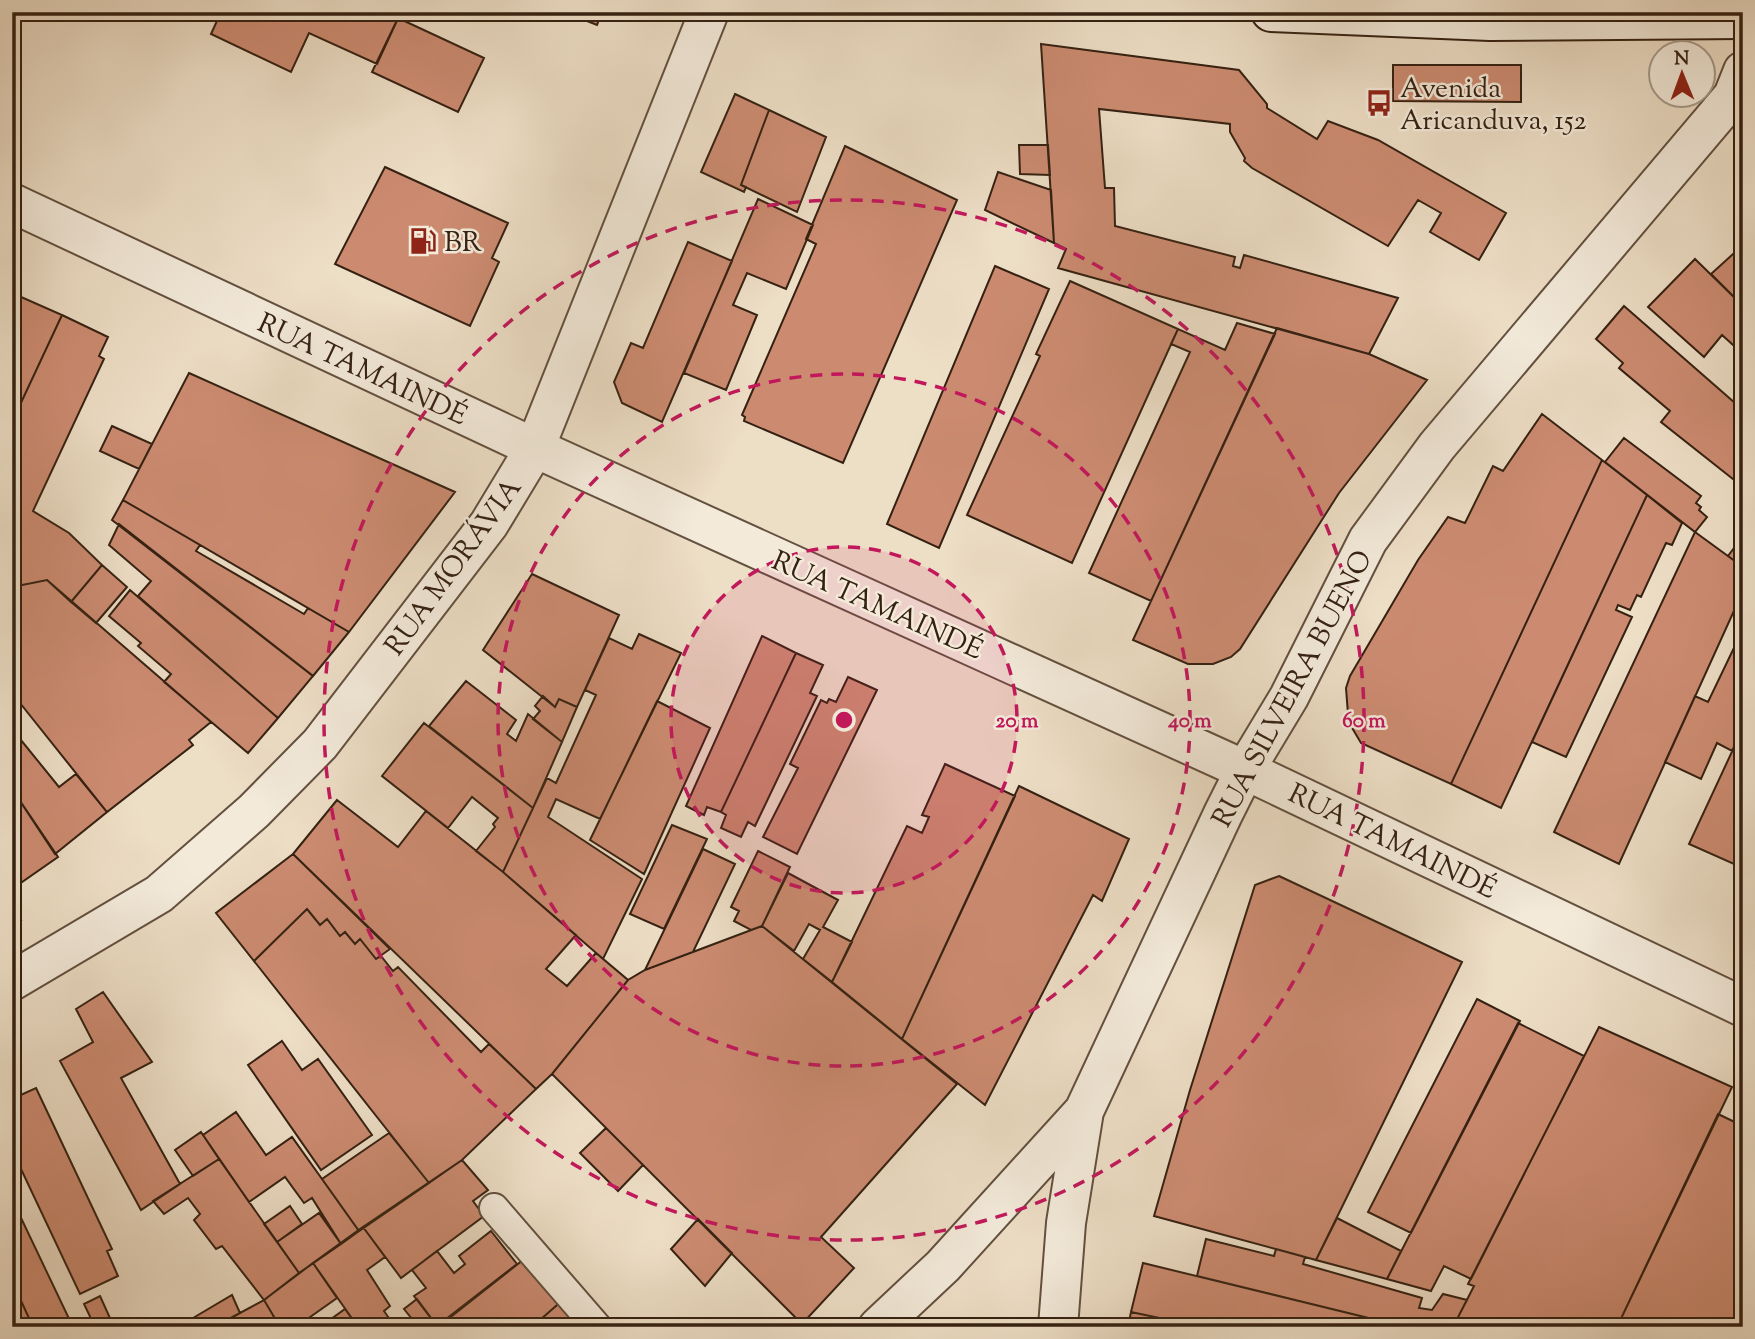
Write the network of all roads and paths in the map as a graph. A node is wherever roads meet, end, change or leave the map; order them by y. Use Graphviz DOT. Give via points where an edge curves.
graph roads {
  1 [pos="709,12"];
  2 [pos="1271,12"];
  3 [pos="1743,19"];
  4 [pos="1740,91"];
  5 [pos="12,203"];
  6 [pos="535,448"];
  7 [pos="1245,770"];
  8 [pos="12,981"];
  9 [pos="1743,1007"];
  10 [pos="1084,1111"];
  11 [pos="494,1208"];
  12 [pos="597,1327"];
  13 [pos="878,1327"];
  14 [pos="1058,1327"];
  1 -- 6 [label="street, RUA MORÁVIA"];
  2 -- 3 [label="street" via="1490,21"];
  4 -- 7 [label="street, RUA SILVEIRA BUENO" via="1437,446 1368,540 1289,697"];
  5 -- 6 [label="street, RUA TAMAINDÉ"];
  6 -- 7 [label="street, RUA TAMAINDÉ"];
  6 -- 8 [label="street, RUA MORÁVIA" via="489,524 320,744 254,811 159,894"];
  7 -- 9 [label="street, RUA TAMAINDÉ"];
  7 -- 10 [label="street, RUA SILVEIRA BUENO"];
  10 -- 13 [label="street, RUA SILVEIRA BUENO" via="943,1266"];
  10 -- 14 [label="street" via="1066,1223"];
  11 -- 12 [label="lane"];
}
